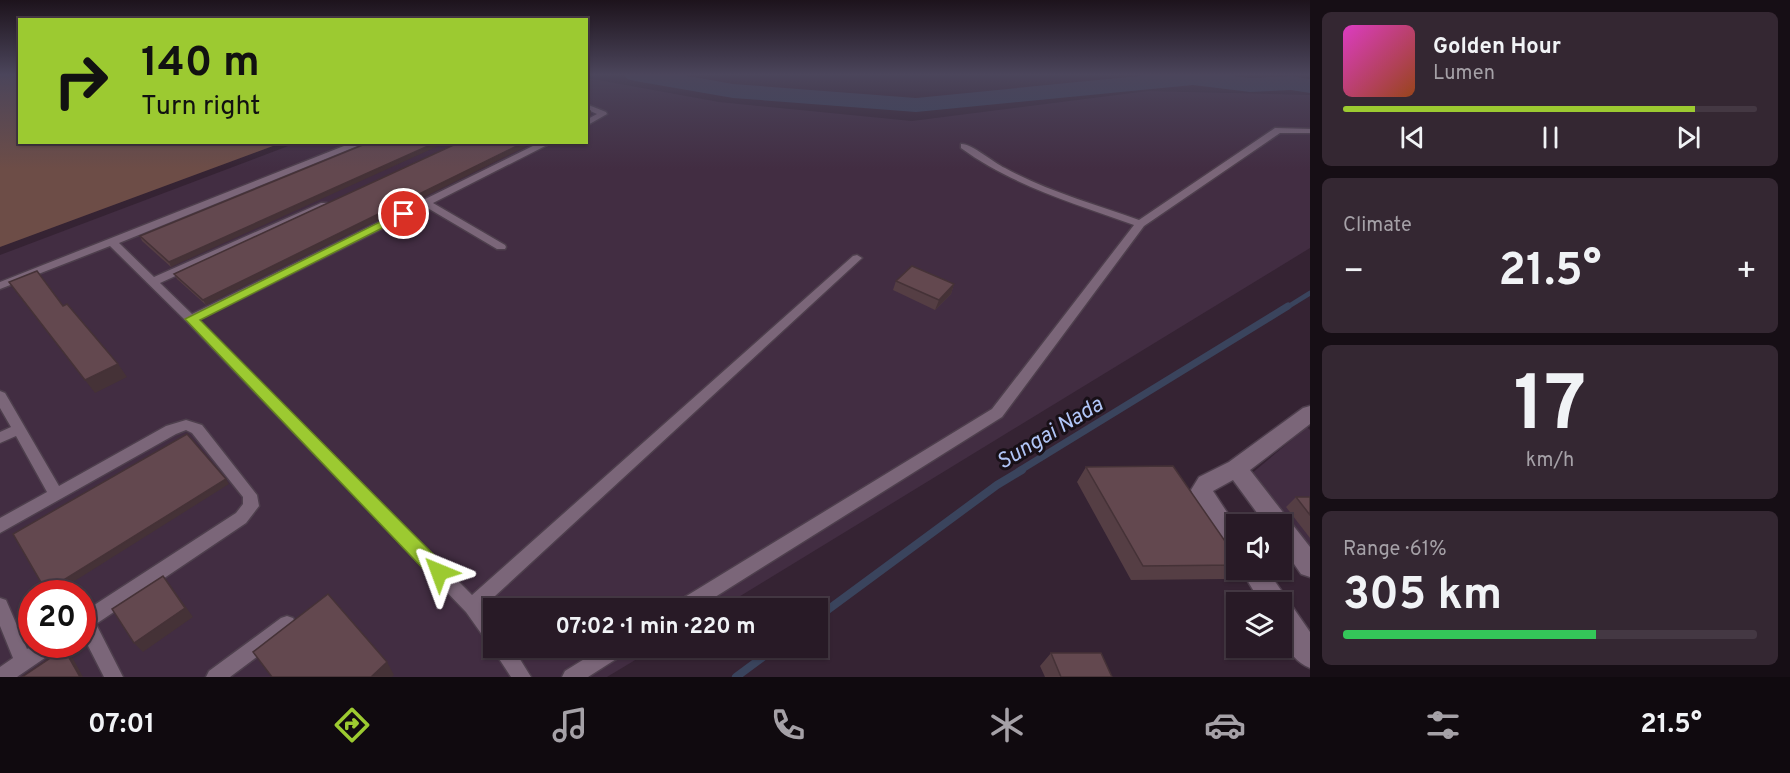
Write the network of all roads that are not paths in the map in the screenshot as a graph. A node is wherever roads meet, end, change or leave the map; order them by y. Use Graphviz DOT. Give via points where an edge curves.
graph roads {
  1 [pos="588,107"];
  2 [pos="588,123"];
  3 [pos="1310,131"];
  4 [pos="358,144"];
  5 [pos="545,144"];
  6 [pos="964,146"];
  7 [pos="334,200"];
  8 [pos="426,203"];
  9 [pos="1140,224"];
  10 [pos="111,242"];
  11 [pos="501,248"];
  12 [pos="858,258"];
  13 [pos="153,282"];
  14 [pos="0,286"];
  15 [pos="191,319"];
  16 [pos="0,396"];
  17 [pos="1308,418"];
  18 [pos="19,429"];
  19 [pos="0,438"];
  20 [pos="1238,468"];
  21 [pos="56,494"];
  22 [pos="1271,514"];
  23 [pos="0,526"];
  24 [pos="1226,530"];
  25 [pos="1292,542"];
  26 [pos="1310,566"];
  27 [pos="699,598"];
  28 [pos="0,606"];
  29 [pos="472,606"];
  30 [pos="96,614"];
  31 [pos="483,622"];
  32 [pos="287,624"];
  33 [pos="1292,629"];
  34 [pos="96,644"];
  35 [pos="1310,656"];
  36 [pos="30,658"];
  37 [pos="508,658"];
  38 [pos="602,658"];
  39 [pos="24,662"];
  40 [pos="0,677"];
  41 [pos="114,677"];
  42 [pos="215,677"];
  43 [pos="522,677"];
  44 [pos="571,677"];
  1 -- 2 [label="lane" via="603,114"];
  3 -- 9 [label="lane" via="1278,130"];
  4 -- 10 [label="lane"];
  5 -- 8 [label="lane"];
  6 -- 9 [label="lane" via="979,159 1016,177"];
  7 -- 13 [label="lane"];
  8 -- 11 [label="lane"];
  8 -- 15 [label="lane"];
  9 -- 27 [label="lane" via="998,413"];
  10 -- 13 [label="lane"];
  10 -- 14 [label="lane"];
  12 -- 29 [label="lane"];
  13 -- 15 [label="lane"];
  15 -- 29 [label="lane"];
  16 -- 18 [label="lane"];
  17 -- 20 [label="street"];
  18 -- 19 [label="lane"];
  18 -- 21 [label="lane"];
  20 -- 22 [label="street"];
  20 -- 24 [label="street" via="1207,483 1202,490"];
  21 -- 23 [label="lane"];
  21 -- 30 [label="lane" via="186,425 197,429 252,500 241,518"];
  25 -- 26 [label="street"];
  28 -- 39 [label="lane"];
  29 -- 31 [label="lane"];
  32 -- 42 [label="lane"];
  33 -- 35 [label="street"];
  34 -- 41 [label="lane"];
  36 -- 39 [label="lane"];
  37 -- 43 [label="lane"];
  38 -- 44 [label="lane"];
  39 -- 40 [label="lane"];
}
